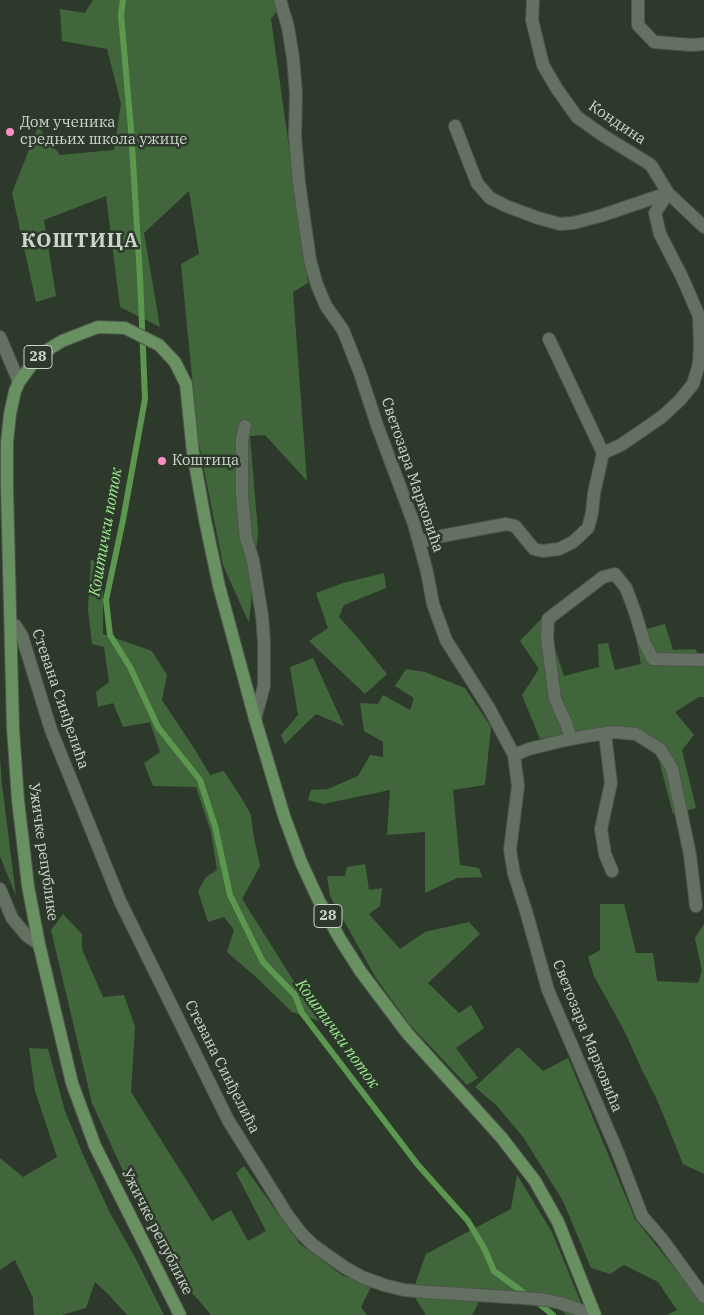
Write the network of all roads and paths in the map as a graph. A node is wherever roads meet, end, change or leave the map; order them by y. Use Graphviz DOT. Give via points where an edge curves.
graph roads {
  1 [pos="280,0"];
  2 [pos="533,0"];
  3 [pos="638,0"];
  4 [pos="704,44"];
  5 [pos="455,126"];
  6 [pos="668,193"];
  7 [pos="704,228"];
  8 [pos="0,337"];
  9 [pos="549,339"];
  10 [pos="19,382"];
  11 [pos="245,426"];
  12 [pos="602,453"];
  13 [pos="419,542"];
  14 [pos="11,624"];
  15 [pos="704,660"];
  16 [pos="255,719"];
  17 [pos="605,734"];
  18 [pos="571,738"];
  19 [pos="514,755"];
  20 [pos="612,871"];
  21 [pos="0,888"];
  22 [pos="696,906"];
  23 [pos="39,944"];
  24 [pos="704,1297"];
  25 [pos="180,1315"];
  26 [pos="590,1315"];
  27 [pos="596,1315"];
  1 -- 13 [label="street, Светозара Марковића" via="293,58 295,136 310,260 326,306 347,338"];
  2 -- 6 [label="street, Кондина" via="532,20 543,65 557,89 577,117 651,165"];
  3 -- 4 [label="street" via="638,25 654,42"];
  5 -- 6 [label="street" via="477,183 490,198 538,218 560,224 573,223"];
  6 -- 7 [label="street, Кондина"];
  6 -- 12 [label="street" via="655,213 660,234 699,316 699,364 693,384 669,411 621,445"];
  8 -- 10 [label="street"];
  9 -- 12 [label="street"];
  10 -- 14 [label="main road, Ужичке републике / 28" via="10,414 7,443"];
  10 -- 16 [label="main road, Ужичке републике / 28" via="38,356 62,341 98,328 124,328 159,345 175,362 186,384 193,453 205,520"];
  11 -- 16 [label="street" via="242,496 264,642 264,686"];
  12 -- 13 [label="street" via="588,528 574,542 559,549 534,549 515,526 506,524"];
  13 -- 19 [label="street, Светозара Марковића" via="433,604 446,640"];
  14 -- 23 [label="main road, Ужичке републике / 28" via="18,800 28,886"];
  14 -- 26 [label="street, Стевана Синђелића" via="22,636 51,730 120,901 228,1120 288,1216 313,1245 362,1278 404,1290 546,1300"];
  15 -- 18 [label="street" via="653,659 626,588 615,574 602,577 548,619 547,638 555,699"];
  16 -- 27 [label="main road, Ужичке републике / 28" via="301,862 340,939 407,1033 501,1137 535,1181 558,1222"];
  17 -- 18 [label="street"];
  17 -- 20 [label="street" via="611,783 601,829"];
  17 -- 22 [label="street" via="636,734 660,749 672,768 690,855"];
  18 -- 19 [label="street"];
  19 -- 24 [label="street, Светозара Марковића" via="518,786 510,850 548,990 642,1216"];
  21 -- 23 [label="street" via="12,918 27,936"];
  23 -- 25 [label="main road, Ужичке републике / 28" via="72,1082 95,1146"];
}
